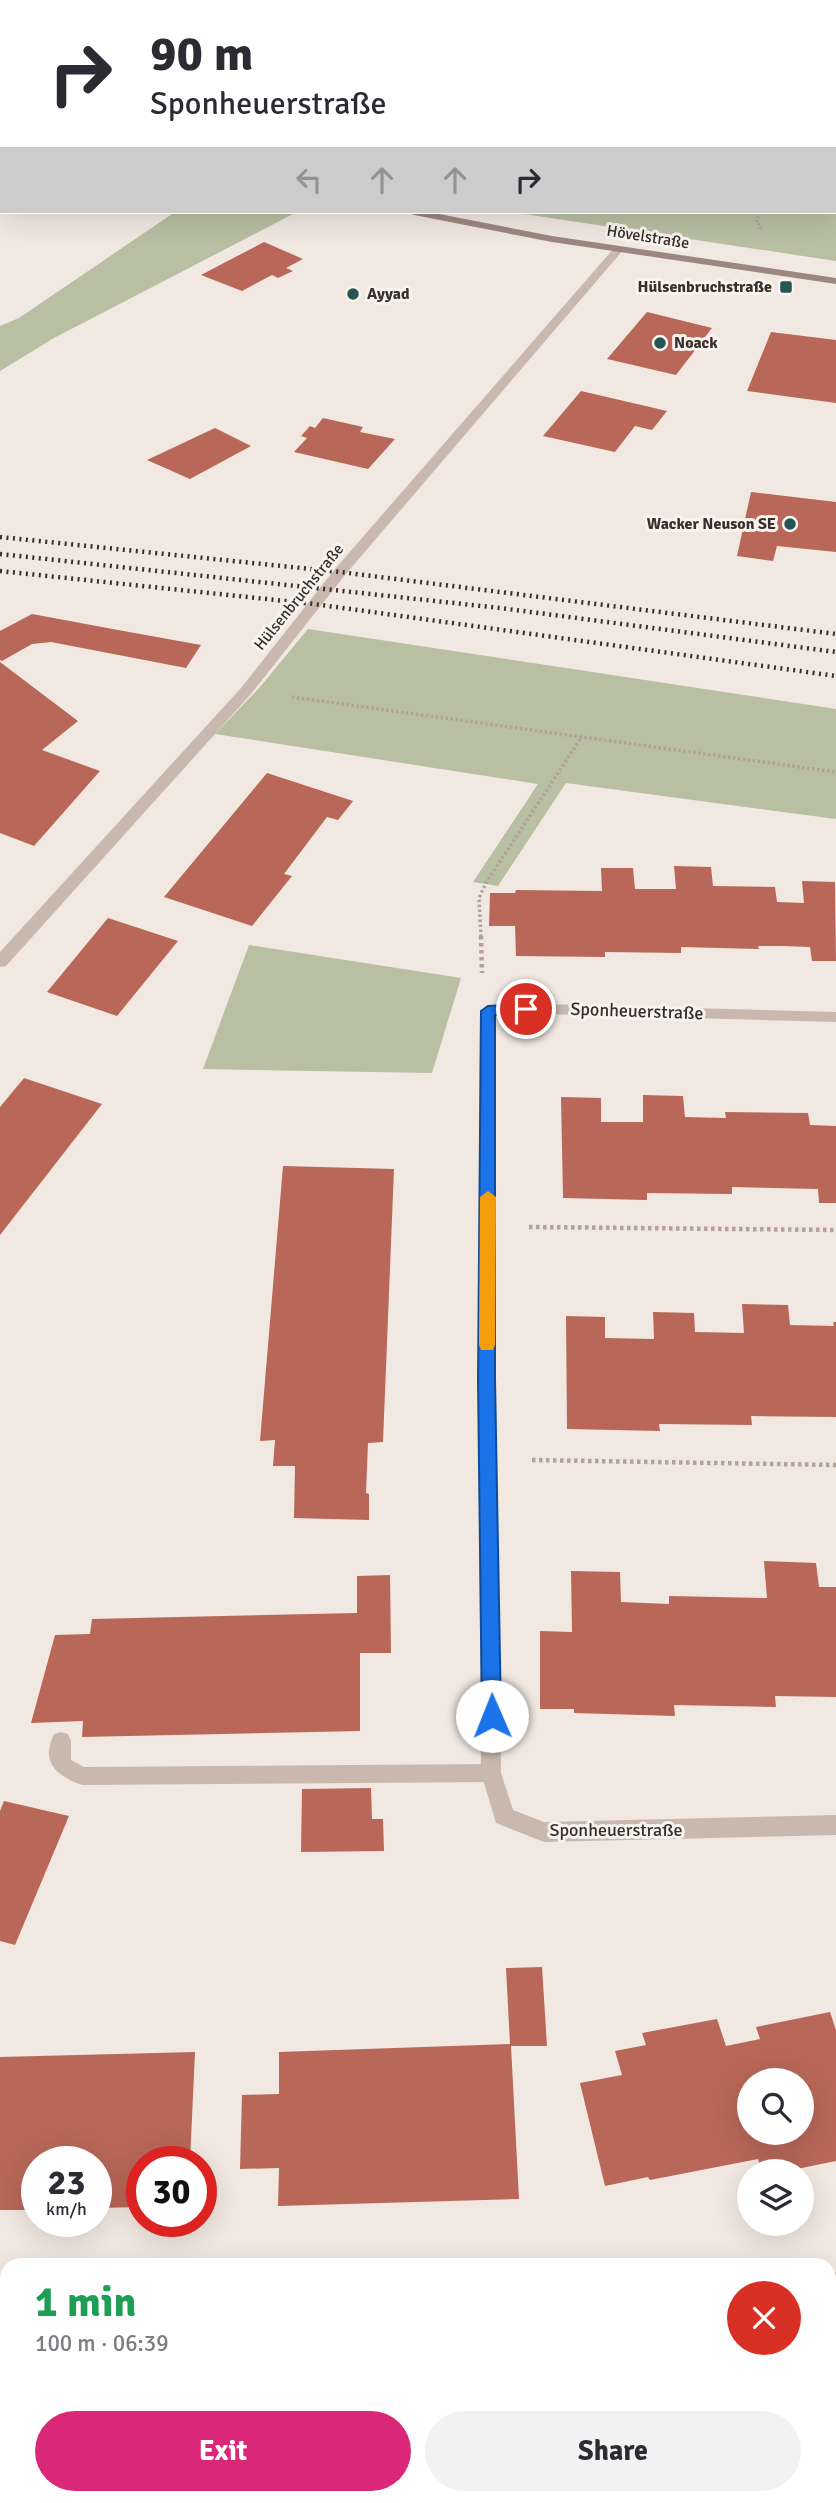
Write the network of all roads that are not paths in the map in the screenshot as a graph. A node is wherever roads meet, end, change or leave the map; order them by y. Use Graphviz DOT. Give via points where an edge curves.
graph roads {
  1 [pos="424,214"];
  2 [pos="619,249"];
  3 [pos="836,281"];
  4 [pos="0,962"];
  5 [pos="836,1017"];
  6 [pos="61,1741"];
  7 [pos="491,1773"];
  8 [pos="836,1825"];
  1 -- 2 [label="main road, Hövelstraße"];
  2 -- 3 [label="main road, Hövelstraße"];
  2 -- 4 [label="street, Hülsenbruchstraße" via="340,572 246,691"];
  5 -- 7 [label="street, Sponheuerstraße" via="488,1011"];
  6 -- 7 [label="street" via="61,1765 82,1776"];
  7 -- 8 [label="street, Sponheuerstraße" via="504,1816 544,1832"];
}
